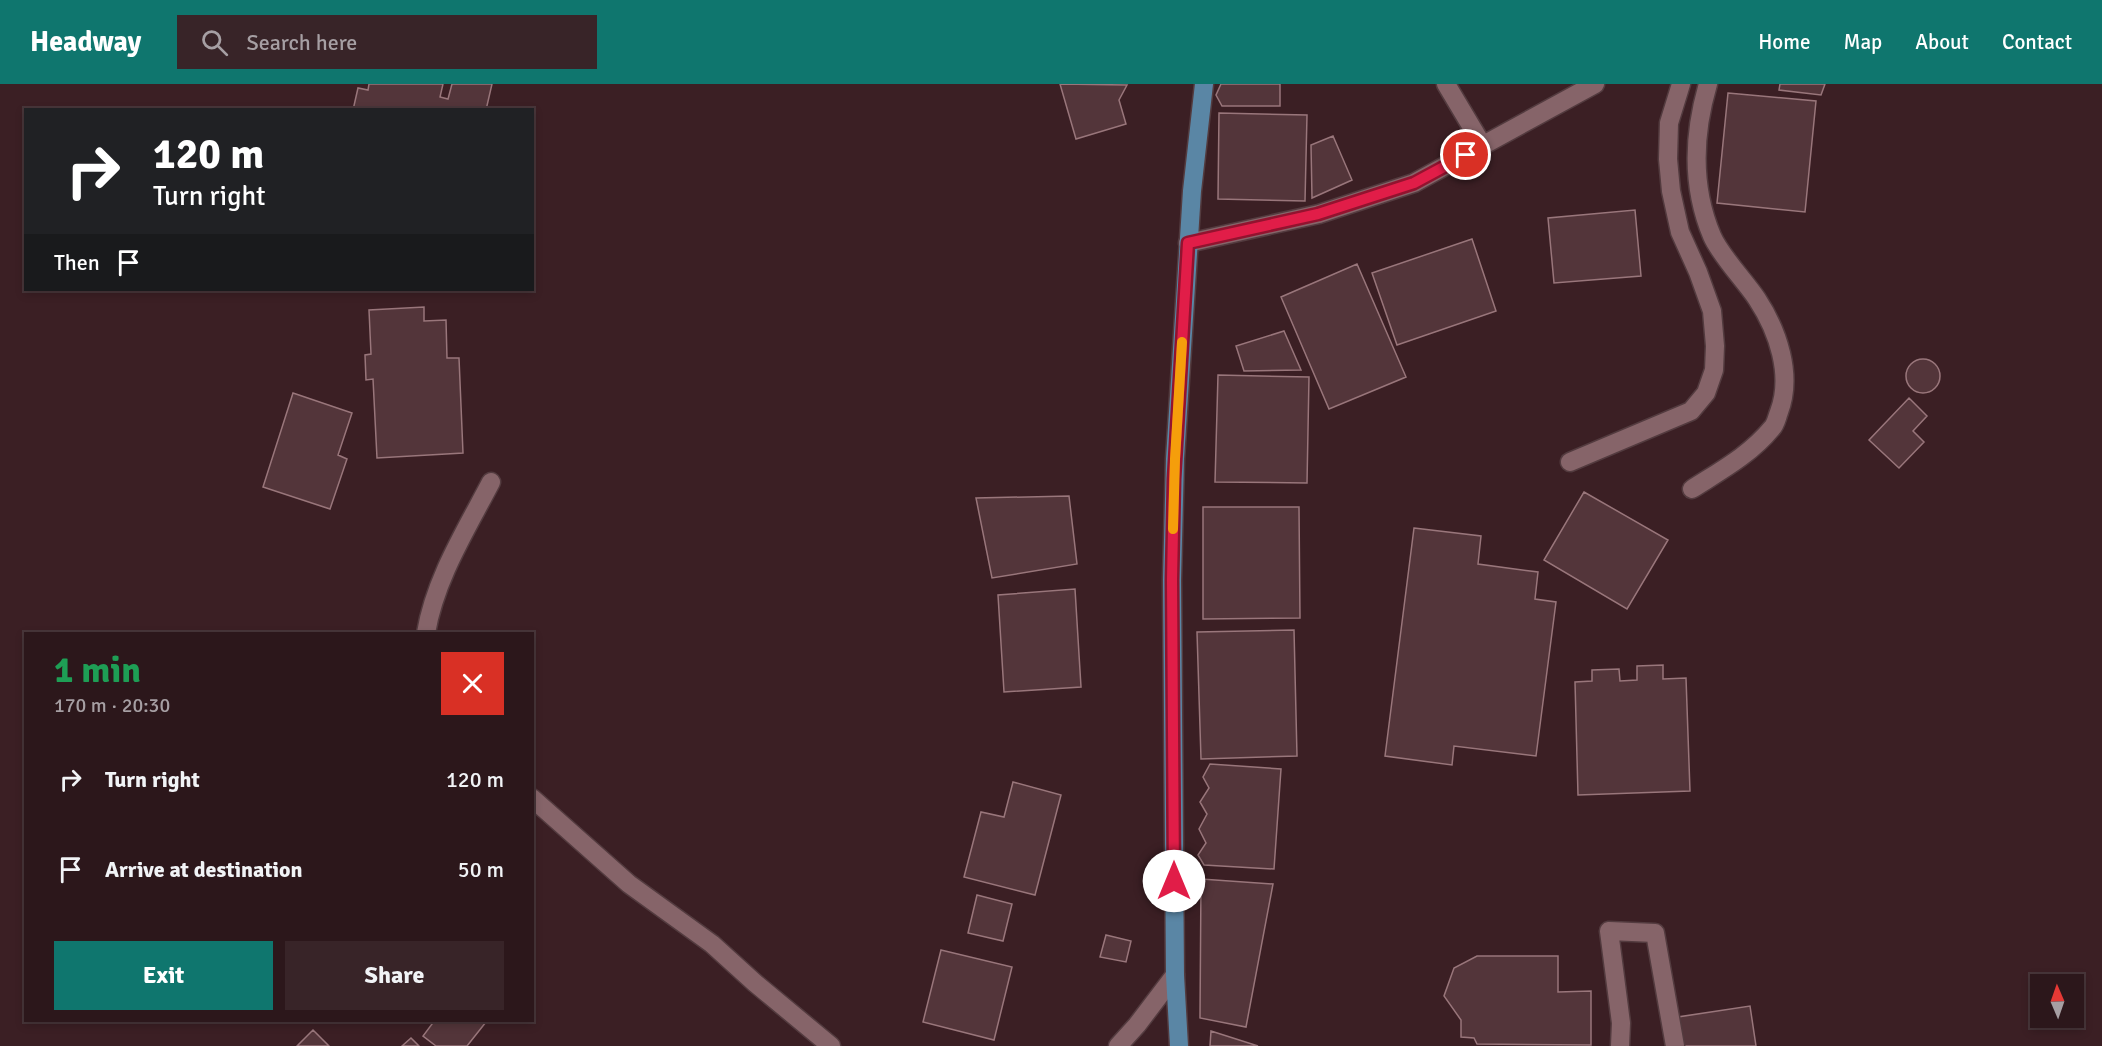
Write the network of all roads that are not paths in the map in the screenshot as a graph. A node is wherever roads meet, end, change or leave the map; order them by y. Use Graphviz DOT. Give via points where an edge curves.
graph roads {
  1 [pos="1204,84"];
  2 [pos="1446,84"];
  3 [pos="1595,84"];
  4 [pos="1681,84"];
  5 [pos="1708,84"];
  6 [pos="1483,146"];
  7 [pos="1188,243"];
  8 [pos="1570,462"];
  9 [pos="491,482"];
  10 [pos="1692,489"];
  11 [pos="426,632"];
  12 [pos="534,800"];
  13 [pos="1175,975"];
  14 [pos="831,1046"];
  15 [pos="1118,1046"];
  16 [pos="1179,1046"];
  17 [pos="1620,1046"];
  18 [pos="1675,1046"];
  1 -- 7 [label="main road"];
  2 -- 6 [label="street"];
  3 -- 6 [label="street"];
  4 -- 8 [label="street" via="1669,123 1671,191 1680,232 1712,311 1714,370 1706,393 1692,411"];
  5 -- 10 [label="street" via="1697,125 1696,150 1697,184 1704,212 1713,238 1771,323 1785,370 1783,402 1774,427 1748,453"];
  6 -- 7 [label="street" via="1414,183 1318,214"];
  7 -- 13 [label="main road" via="1172,569"];
  9 -- 11 [label="street" via="443,578"];
  12 -- 14 [label="street" via="629,884 712,944"];
  13 -- 15 [label="street"];
  13 -- 16 [label="main road"];
  17 -- 18 [label="street" via="1621,1023 1609,931 1655,933"];
}
